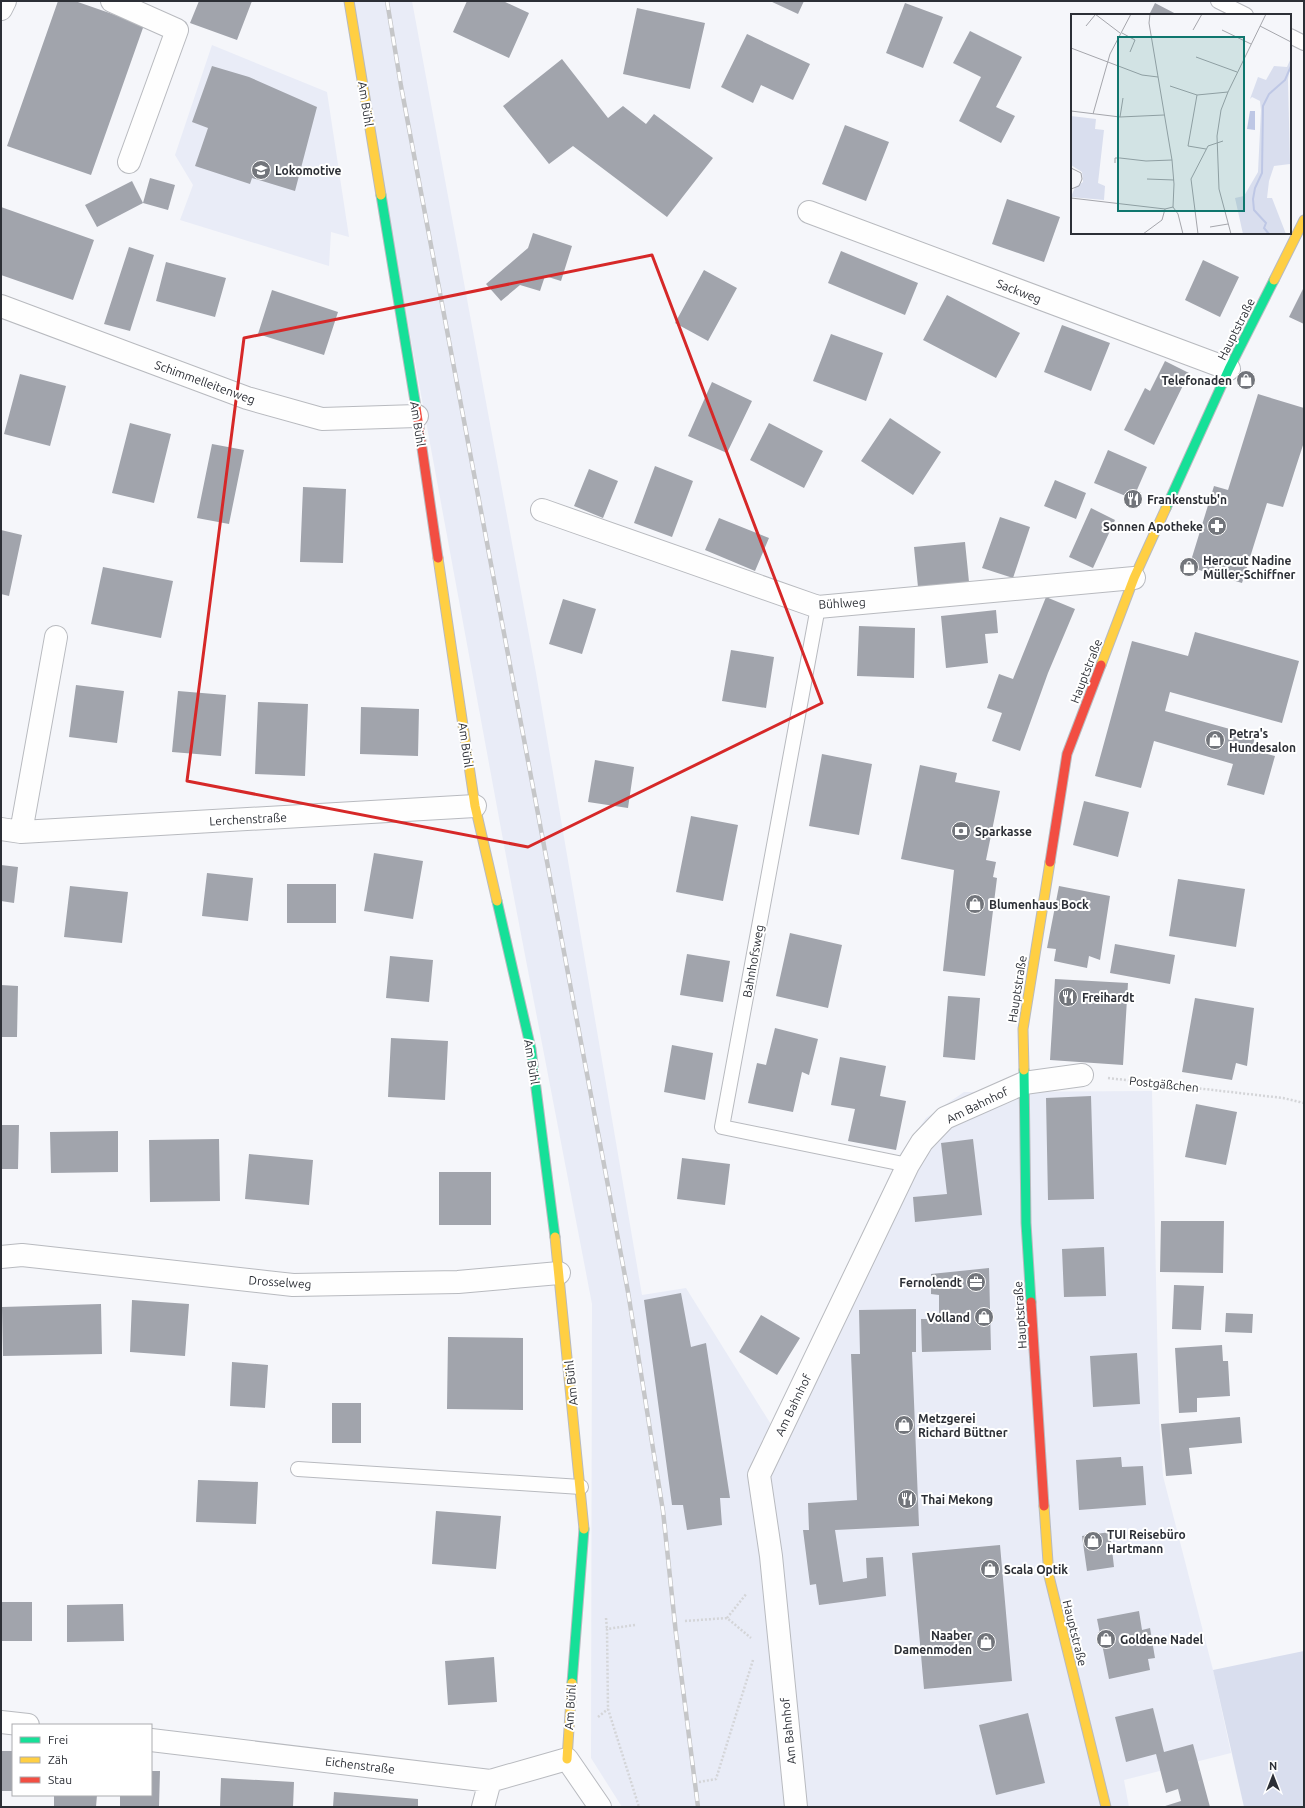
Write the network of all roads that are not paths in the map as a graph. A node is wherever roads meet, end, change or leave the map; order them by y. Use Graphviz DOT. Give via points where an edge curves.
graph roads {
  1 [pos="6,1"];
  2 [pos="112,1"];
  3 [pos="349,1"];
  4 [pos="1218,1"];
  5 [pos="1,9"];
  6 [pos="1244,14"];
  7 [pos="1291,36"];
  8 [pos="1304,43"];
  9 [pos="129,162"];
  10 [pos="809,212"];
  11 [pos="1304,220"];
  12 [pos="1,306"];
  13 [pos="1229,369"];
  14 [pos="417,416"];
  15 [pos="542,510"];
  16 [pos="1134,578"];
  17 [pos="818,607"];
  18 [pos="56,637"];
  19 [pos="475,806"];
  20 [pos="11,831"];
  21 [pos="1082,1075"];
  22 [pos="1024,1083"];
  23 [pos="908,1165"];
  24 [pos="1,1257"];
  25 [pos="559,1273"];
  26 [pos="298,1469"];
  27 [pos="581,1487"];
  28 [pos="1,1722"];
  29 [pos="19,1724"];
  30 [pos="152,1740"];
  31 [pos="567,1758"];
  32 [pos="490,1781"];
  33 [pos="482,1807"];
  34 [pos="600,1807"];
  35 [pos="796,1807"];
  36 [pos="1106,1807"];
  1 -- 5 [label="street"];
  2 -- 9 [label="street" via="177,30"];
  3 -- 14 [label="street, Am Bühl"];
  4 -- 6 [label="lane"];
  7 -- 8 [label="lane"];
  10 -- 13 [label="street, Sackweg"];
  11 -- 13 [label="street, Hauptstraße"];
  12 -- 14 [label="street, Schimmelleitenweg" via="247,398 322,419"];
  13 -- 16 [label="street, Hauptstraße"];
  14 -- 19 [label="street, Am Bühl"];
  15 -- 17 [label="street, Bühlweg"];
  16 -- 17 [label="street, Bühlweg"];
  16 -- 22 [label="street, Hauptstraße" via="1067,754 1023,1029"];
  17 -- 23 [label="lane, Bahnhofsweg" via="722,1127"];
  18 -- 20 [label="street, Lerchenstraße"];
  19 -- 20 [label="street, Lerchenstraße"];
  19 -- 25 [label="street, Am Bühl" via="531,1049"];
  21 -- 22 [label="street"];
  22 -- 23 [label="street, Am Bahnhof" via="946,1118 922,1142"];
  22 -- 36 [label="street, Hauptstraße" via="1026,1223 1049,1576"];
  23 -- 35 [label="street, Am Bahnhof" via="759,1475 771,1556"];
  24 -- 25 [label="street, Drosselweg" via="22,1255 293,1285 458,1282"];
  25 -- 27 [label="street, Am Bühl"];
  26 -- 27 [label="lane"];
  27 -- 31 [label="street, Am Bühl" via="584,1523"];
  28 -- 29 [label="street"];
  30 -- 32 [label="street, Eichenstraße"];
  31 -- 32 [label="street, Eichenstraße"];
  31 -- 34 [label="street"];
  32 -- 33 [label="street"];
}
